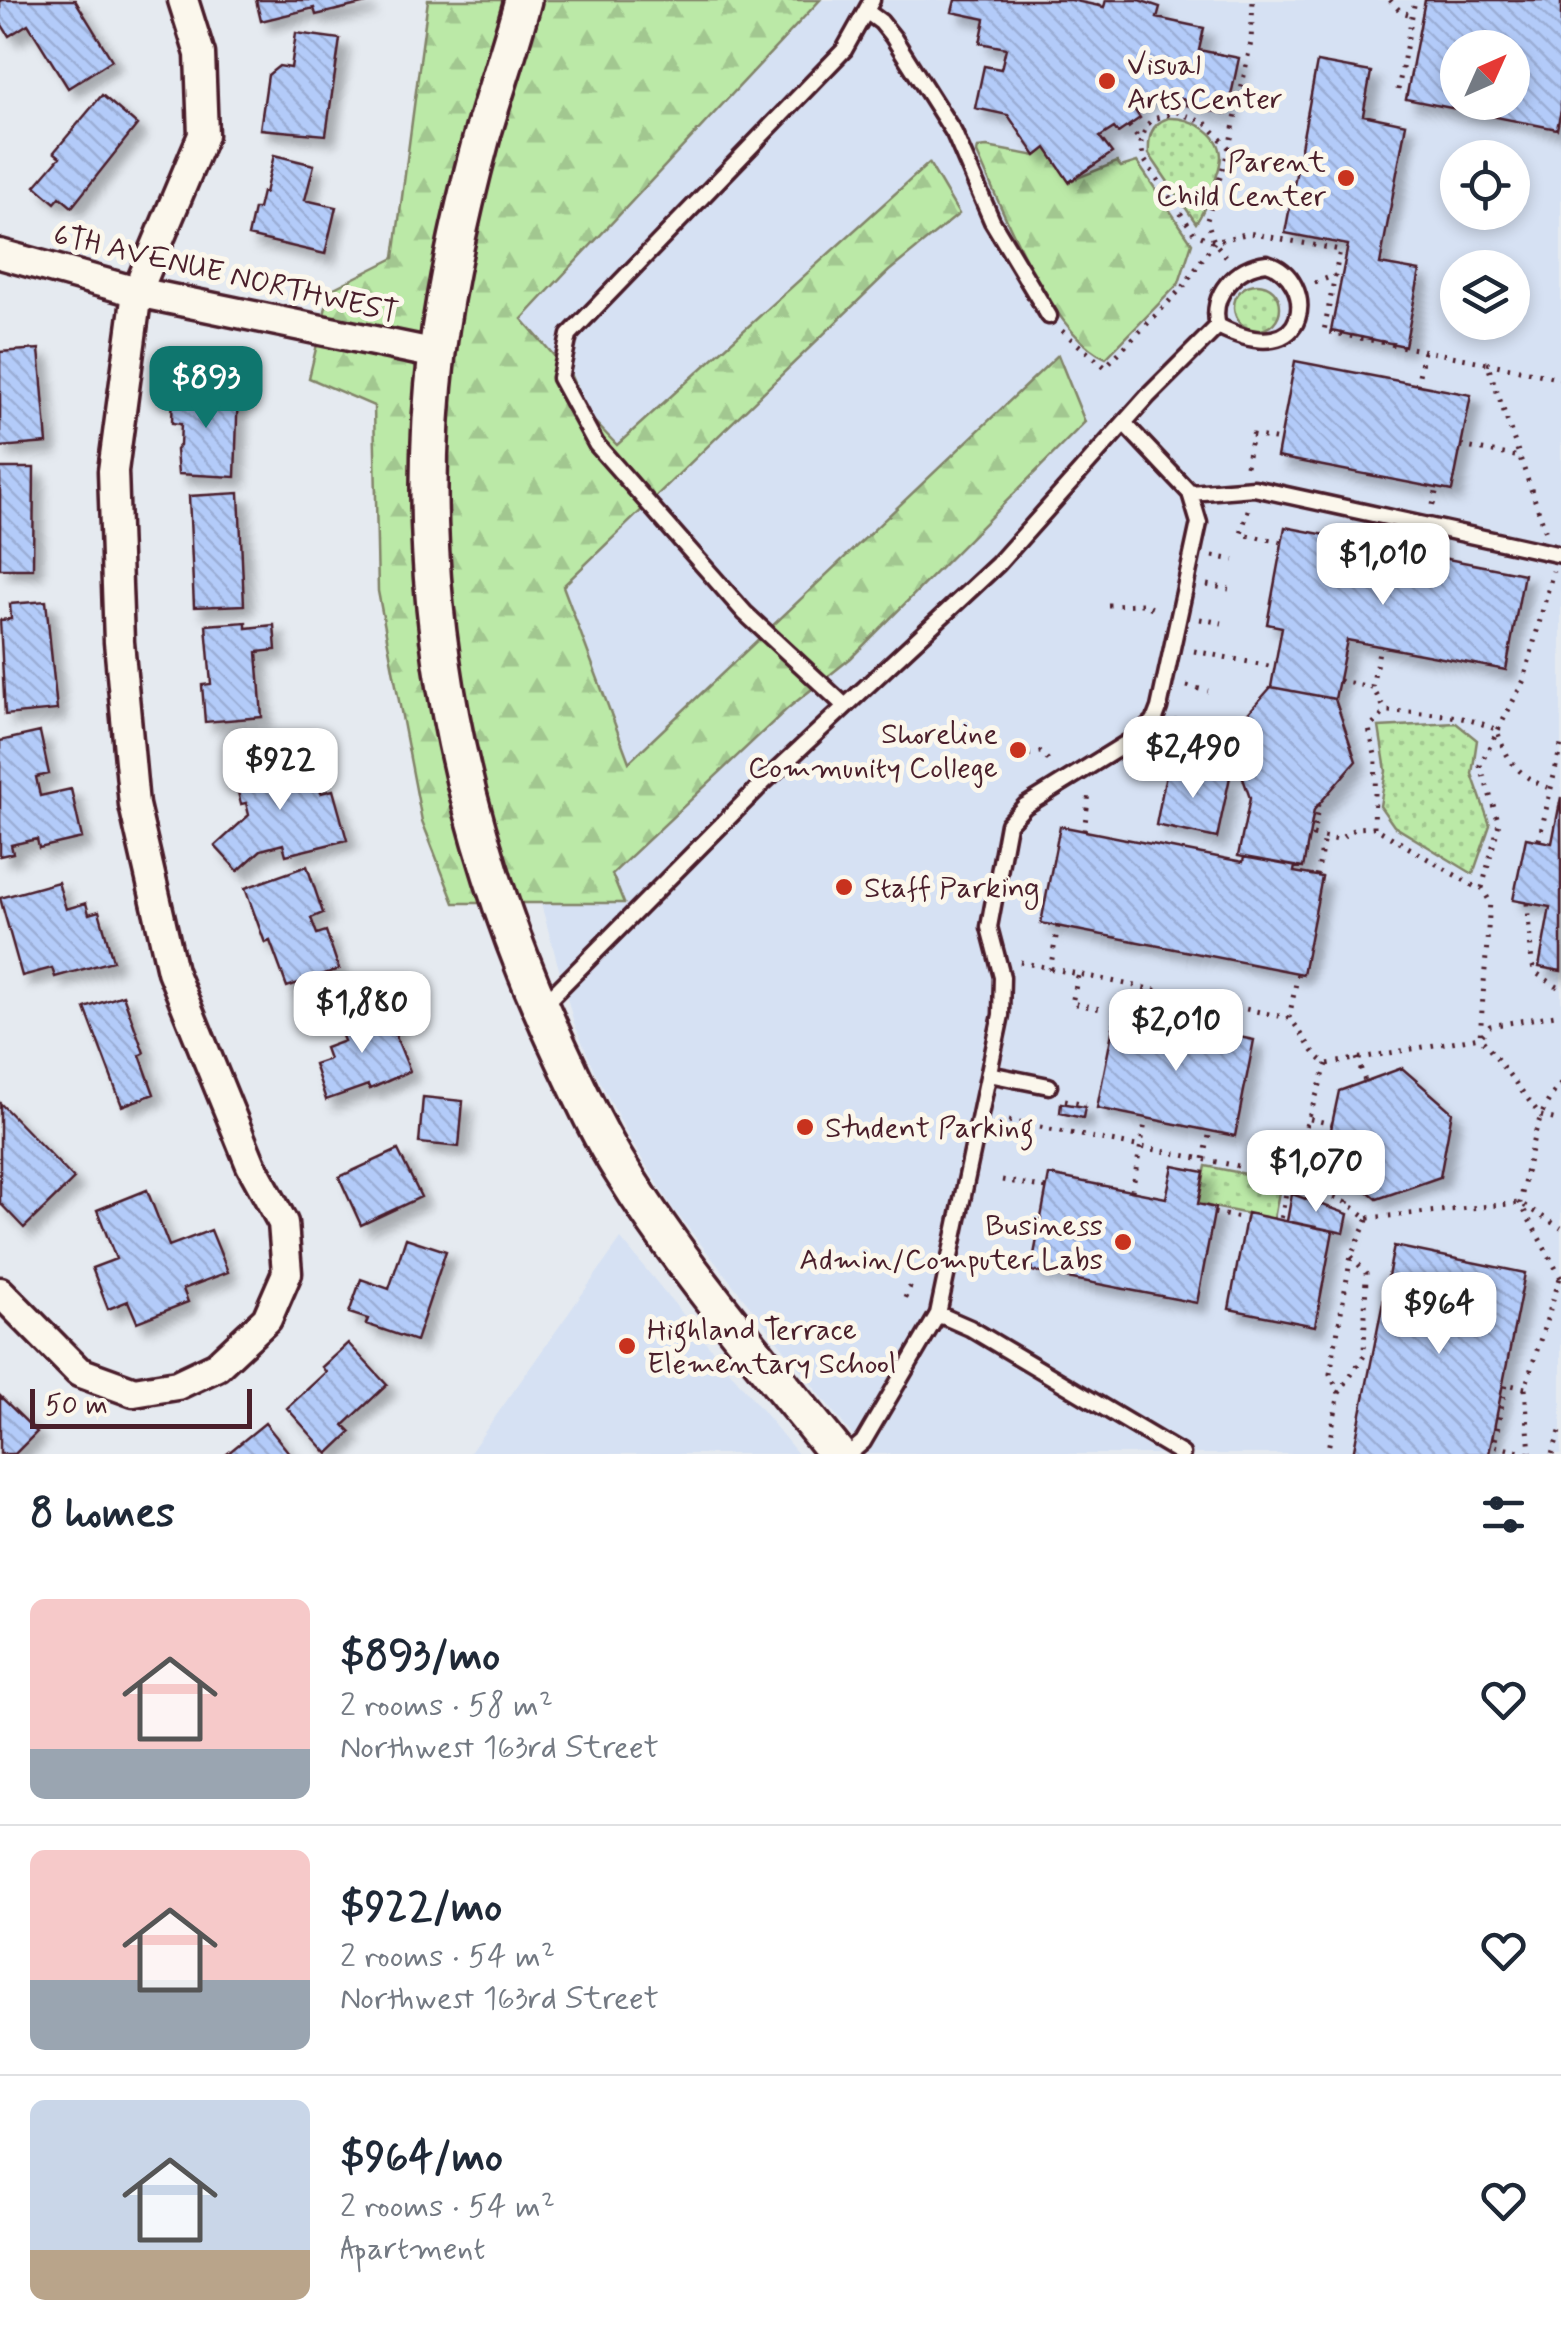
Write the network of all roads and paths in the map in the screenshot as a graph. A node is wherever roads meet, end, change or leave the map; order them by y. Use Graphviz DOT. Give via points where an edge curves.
graph roads {
  1 [pos="183,0"];
  2 [pos="523,0"];
  3 [pos="1253,0"];
  4 [pos="1390,0"];
  5 [pos="1415,0"];
  6 [pos="869,6"];
  7 [pos="1412,15"];
  8 [pos="1398,90"];
  9 [pos="1129,126"];
  10 [pos="1141,142"];
  11 [pos="1228,148"];
  12 [pos="1214,242"];
  13 [pos="0,254"];
  14 [pos="136,292"];
  15 [pos="1049,316"];
  16 [pos="1218,326"];
  17 [pos="1324,331"];
  18 [pos="1424,350"];
  19 [pos="437,354"];
  20 [pos="1487,363"];
  21 [pos="1561,379"];
  22 [pos="1417,385"];
  23 [pos="1124,423"];
  24 [pos="1280,440"];
  25 [pos="1461,446"];
  26 [pos="1520,457"];
  27 [pos="1247,464"];
  28 [pos="1436,488"];
  29 [pos="1190,493"];
  30 [pos="1435,498"];
  31 [pos="1241,534"];
  32 [pos="1282,542"];
  33 [pos="1557,554"];
  34 [pos="1108,605"];
  35 [pos="1156,610"];
  36 [pos="1190,616"];
  37 [pos="1222,623"];
  38 [pos="1380,646"];
  39 [pos="1183,649"];
  40 [pos="1274,668"];
  41 [pos="1339,680"];
  42 [pos="1176,684"];
  43 [pos="1372,687"];
  44 [pos="1208,690"];
  45 [pos="845,706"];
  46 [pos="1386,711"];
  47 [pos="1169,720"];
  48 [pos="1201,726"];
  49 [pos="1497,730"];
  50 [pos="1561,745"];
  51 [pos="1018,757"];
  52 [pos="1056,768"];
  53 [pos="1549,788"];
  54 [pos="1088,793"];
  55 [pos="1319,804"];
  56 [pos="1374,827"];
  57 [pos="1084,831"];
  58 [pos="1324,838"];
  59 [pos="1539,840"];
  60 [pos="1316,876"];
  61 [pos="1482,888"];
  62 [pos="1527,902"];
  63 [pos="1058,926"];
  64 [pos="998,957"];
  65 [pos="1050,970"];
  66 [pos="1298,972"];
  67 [pos="1078,976"];
  68 [pos="1561,989"];
  69 [pos="1170,994"];
  70 [pos="1234,1006"];
  71 [pos="540,1008"];
  72 [pos="1105,1010"];
  73 [pos="1561,1014"];
  74 [pos="1289,1018"];
  75 [pos="1165,1022"];
  76 [pos="1228,1035"];
  77 [pos="1480,1038"];
  78 [pos="1358,1058"];
  79 [pos="1327,1064"];
  80 [pos="989,1074"];
  81 [pos="1365,1082"];
  82 [pos="1561,1084"];
  83 [pos="1050,1086"];
  84 [pos="1062,1100"];
  85 [pos="1086,1104"];
  86 [pos="1541,1116"];
  87 [pos="1146,1118"];
  88 [pos="1310,1119"];
  89 [pos="1561,1121"];
  90 [pos="1009,1122"];
  91 [pos="1332,1124"];
  92 [pos="1210,1131"];
  93 [pos="1141,1147"];
  94 [pos="1204,1159"];
  95 [pos="1289,1176"];
  96 [pos="1002,1180"];
  97 [pos="1358,1183"];
  98 [pos="1047,1188"];
  99 [pos="1132,1191"];
  100 [pos="1347,1203"];
  101 [pos="1520,1203"];
  102 [pos="1214,1213"];
  103 [pos="1368,1218"];
  104 [pos="1246,1219"];
  105 [pos="1281,1220"];
  106 [pos="1561,1228"];
  107 [pos="1350,1256"];
  108 [pos="1560,1278"];
  109 [pos="913,1280"];
  110 [pos="0,1292"];
  111 [pos="905,1298"];
  112 [pos="938,1314"];
  113 [pos="1364,1356"];
  114 [pos="1372,1358"];
  115 [pos="1526,1388"];
  116 [pos="1339,1393"];
  117 [pos="1561,1429"];
  118 [pos="837,1454"];
  119 [pos="849,1454"];
  120 [pos="1182,1454"];
  121 [pos="1327,1454"];
  122 [pos="1530,1454"];
  123 [pos="1552,1454"];
  1 -- 14 [label="street" via="200,54 203,135"];
  2 -- 19 [label="street" via="470,186"];
  3 -- 11 [label="path" via="1251,42"];
  4 -- 7 [label="path"];
  5 -- 7 [label="path"];
  6 -- 15 [label="lane" via="954,133 992,221"];
  6 -- 45 [label="lane" via="844,50 569,335 560,378 596,444 677,539"];
  7 -- 8 [label="path"];
  9 -- 10 [label="path"];
  10 -- 11 [label="path" via="1153,119 1177,112 1207,124"];
  10 -- 12 [label="path" via="1143,158 1194,233"];
  11 -- 12 [label="path" via="1208,220"];
  12 -- 15 [label="path" via="1184,286 1104,367"];
  13 -- 14 [label="street, 6TH AVENUE NORTHWEST"];
  14 -- 19 [label="street, 6TH AVENUE NORTHWEST"];
  14 -- 110 [label="street" via="113,471 134,805 172,971 251,1166 283,1223 288,1273 267,1319 217,1366 177,1385 134,1392 79,1372"];
  16 -- 16 [label="lane" via="1255,341 1283,336 1300,310 1291,280 1267,263 1247,268 1219,295"];
  16 -- 23 [label="lane"];
  17 -- 18 [label="path"];
  18 -- 20 [label="path"];
  18 -- 22 [label="path"];
  19 -- 71 [label="street" via="430,534 449,709 487,867"];
  20 -- 21 [label="path"];
  20 -- 26 [label="path"];
  23 -- 29 [label="lane"];
  23 -- 45 [label="lane" via="998,564"];
  24 -- 27 [label="path" via="1252,435"];
  25 -- 26 [label="path"];
  26 -- 33 [label="path"];
  28 -- 30 [label="path"];
  29 -- 33 [label="lane" via="1254,488"];
  29 -- 64 [label="lane" via="1199,524 1156,718 1008,824 989,927"];
  31 -- 32 [label="path"];
  33 -- 49 [label="path" via="1524,680"];
  34 -- 35 [label="path"];
  36 -- 37 [label="path"];
  38 -- 43 [label="path"];
  39 -- 40 [label="path"];
  41 -- 43 [label="path"];
  42 -- 44 [label="path"];
  43 -- 46 [label="path"];
  45 -- 71 [label="lane"];
  46 -- 49 [label="path" via="1458,715"];
  46 -- 56 [label="path" via="1369,729 1377,773"];
  47 -- 48 [label="path"];
  49 -- 53 [label="path" via="1504,756"];
  49 -- 61 [label="path" via="1480,765 1498,823"];
  50 -- 53 [label="path"];
  51 -- 52 [label="path" via="1040,752"];
  53 -- 59 [label="path"];
  54 -- 57 [label="path"];
  55 -- 58 [label="path" via="1313,835"];
  56 -- 58 [label="path"];
  56 -- 61 [label="path"];
  58 -- 60 [label="path"];
  61 -- 77 [label="path" via="1490,902"];
  62 -- 68 [label="path" via="1532,964"];
  63 -- 65 [label="path"];
  64 -- 65 [label="path"];
  64 -- 80 [label="lane" via="1004,996"];
  65 -- 67 [label="path"];
  66 -- 74 [label="path"];
  67 -- 69 [label="path"];
  67 -- 72 [label="path" via="1069,1003"];
  69 -- 70 [label="path"];
  69 -- 75 [label="path"];
  70 -- 74 [label="path"];
  70 -- 76 [label="path"];
  71 -- 118 [label="street" via="598,1128 650,1215"];
  73 -- 77 [label="path" via="1490,1026"];
  74 -- 79 [label="path"];
  77 -- 78 [label="path"];
  77 -- 86 [label="path"];
  78 -- 79 [label="path"];
  78 -- 81 [label="path"];
  79 -- 88 [label="path"];
  80 -- 83 [label="lane"];
  80 -- 112 [label="lane"];
  82 -- 86 [label="path"];
  84 -- 85 [label="path"];
  86 -- 89 [label="path"];
  86 -- 101 [label="path"];
  87 -- 93 [label="path"];
  88 -- 91 [label="path"];
  88 -- 95 [label="path"];
  90 -- 93 [label="path"];
  92 -- 94 [label="path"];
  93 -- 94 [label="path"];
  93 -- 99 [label="path"];
  94 -- 95 [label="path"];
  95 -- 100 [label="path"];
  95 -- 105 [label="path"];
  96 -- 98 [label="path"];
  97 -- 100 [label="path" via="1339,1177 1337,1182 1353,1190"];
  100 -- 103 [label="path"];
  101 -- 103 [label="path"];
  101 -- 106 [label="path"];
  101 -- 108 [label="path"];
  102 -- 104 [label="path"];
  103 -- 107 [label="path"];
  107 -- 113 [label="path" via="1366,1273"];
  107 -- 116 [label="path" via="1330,1374"];
  108 -- 115 [label="path"];
  109 -- 111 [label="path"];
  112 -- 119 [label="lane" via="863,1442"];
  112 -- 120 [label="lane"];
  113 -- 114 [label="path"];
  113 -- 116 [label="path"];
  115 -- 122 [label="path"];
  115 -- 122 [label="path" via="1506,1384 1494,1446"];
  116 -- 121 [label="path"];
  117 -- 123 [label="path"];
}
